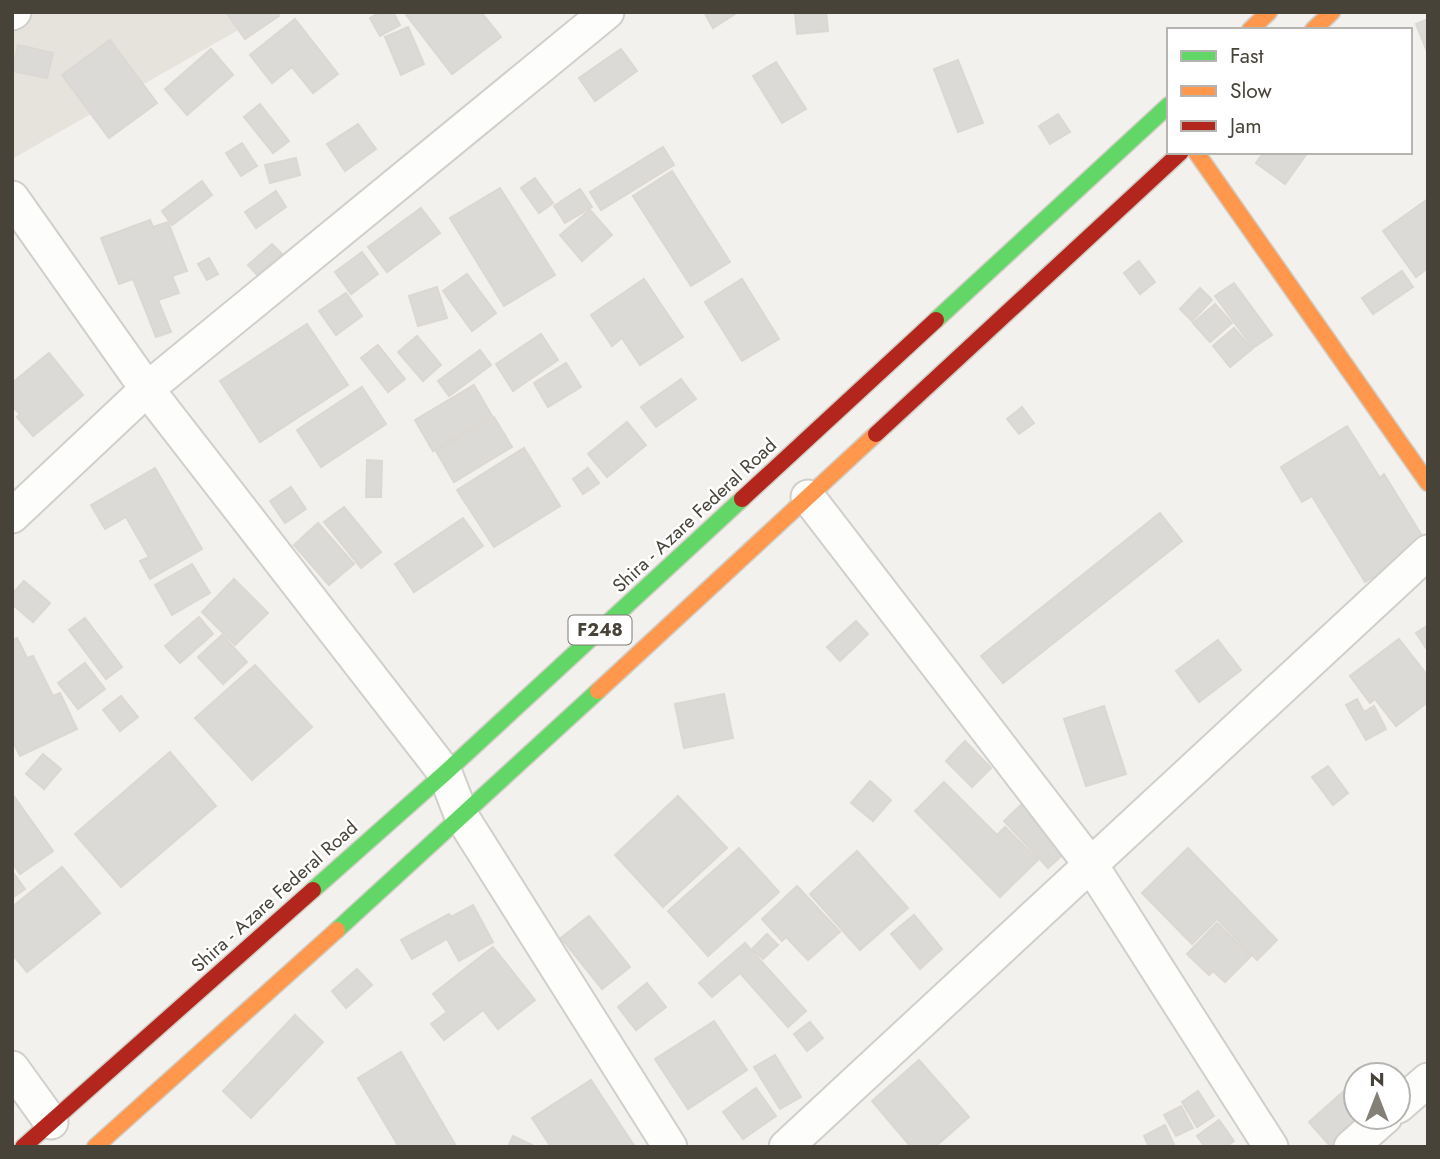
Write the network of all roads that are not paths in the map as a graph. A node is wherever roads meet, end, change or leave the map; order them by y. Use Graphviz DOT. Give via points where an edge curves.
graph roads {
  1 [pos="607,12"];
  2 [pos="1269,12"];
  3 [pos="1332,12"];
  4 [pos="1252,28"];
  5 [pos="1315,28"];
  6 [pos="1167,107"];
  7 [pos="1179,154"];
  8 [pos="1197,154"];
  9 [pos="12,198"];
  10 [pos="147,390"];
  11 [pos="1428,483"];
  12 [pos="808,497"];
  13 [pos="12,516"];
  14 [pos="1428,552"];
  15 [pos="445,773"];
  16 [pos="462,817"];
  17 [pos="1091,865"];
  18 [pos="12,1068"];
  19 [pos="1428,1080"];
  20 [pos="1412,1094"];
  21 [pos="51,1122"];
  22 [pos="1369,1131"];
  23 [pos="23,1147"];
  24 [pos="95,1147"];
  25 [pos="670,1147"];
  26 [pos="786,1147"];
  27 [pos="1271,1147"];
  28 [pos="1351,1147"];
  1 -- 10 [label="street"];
  2 -- 4 [label="main road"];
  3 -- 5 [label="main road"];
  6 -- 15 [label="main road, Shira - Azare Federal Road / F248"];
  7 -- 12 [label="main road, F248"];
  8 -- 11 [label="main road"];
  9 -- 10 [label="street"];
  10 -- 13 [label="street"];
  10 -- 15 [label="street"];
  12 -- 16 [label="main road, F248"];
  12 -- 17 [label="street"];
  14 -- 17 [label="street"];
  15 -- 16 [label="street"];
  15 -- 21 [label="main road, Shira - Azare Federal Road / F248"];
  16 -- 24 [label="main road, F248"];
  16 -- 25 [label="street"];
  17 -- 26 [label="street"];
  17 -- 27 [label="street"];
  18 -- 21 [label="street"];
  19 -- 20 [label="street"];
  21 -- 23 [label="main road, Shira - Azare Federal Road / F248"];
  22 -- 28 [label="street"];
}
